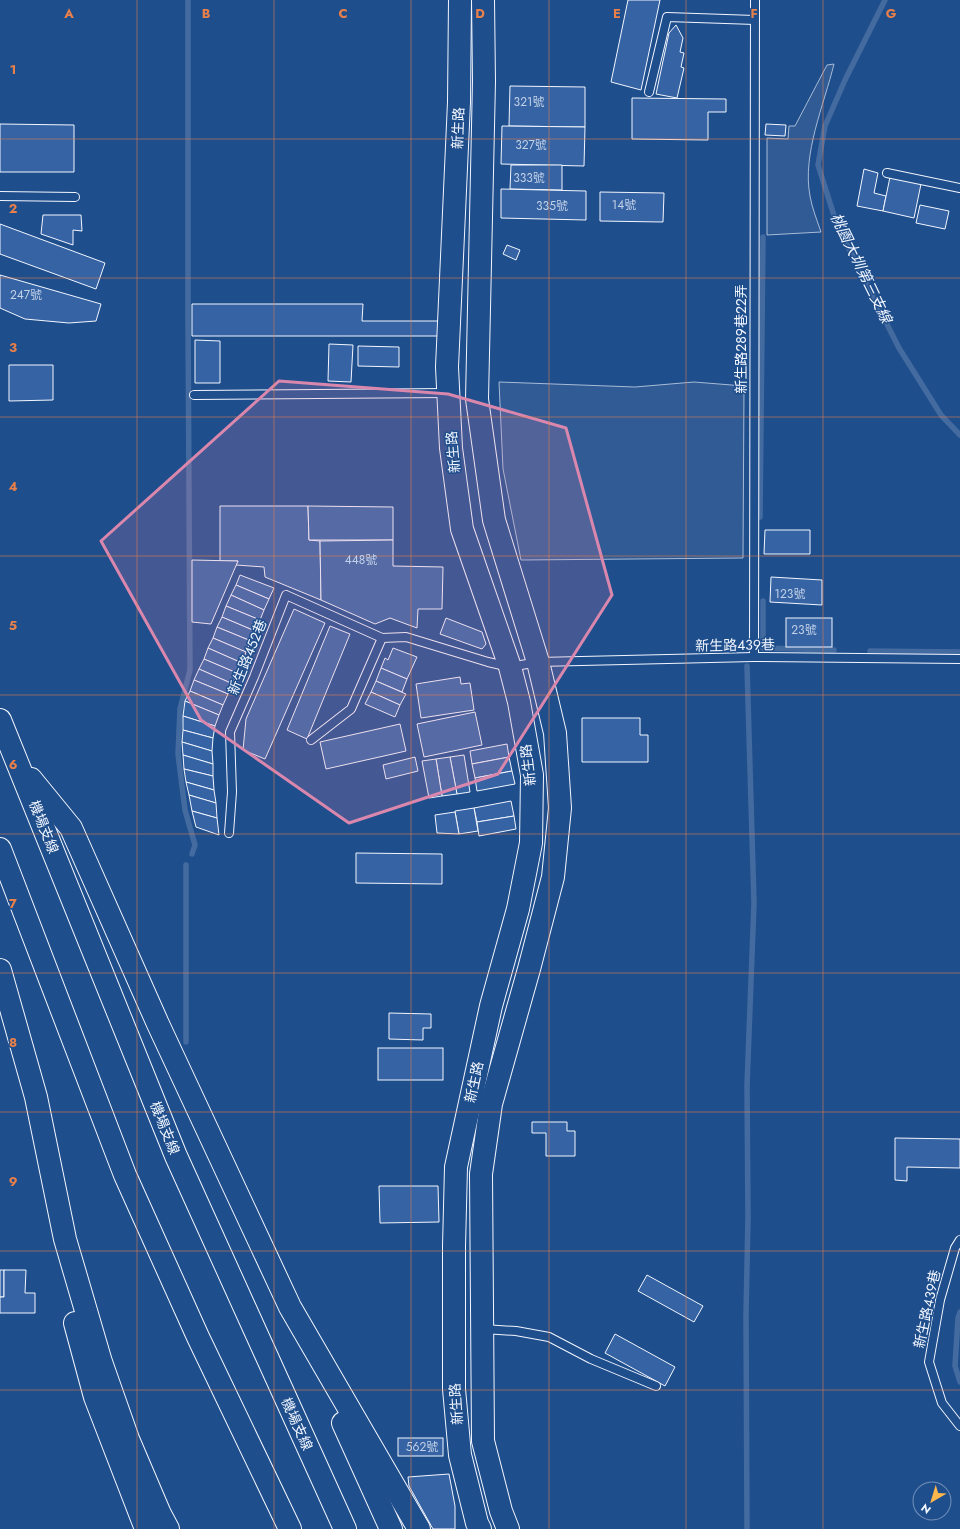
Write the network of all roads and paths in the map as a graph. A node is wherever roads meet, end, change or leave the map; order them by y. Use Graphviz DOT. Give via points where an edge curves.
graph roads {
  1 [pos="460,0"];
  2 [pos="483,0"];
  3 [pos="755,0"];
  4 [pos="755,20"];
  5 [pos="649,92"];
  6 [pos="887,173"];
  7 [pos="960,188"];
  8 [pos="0,196"];
  9 [pos="74,197"];
  10 [pos="449,393"];
  11 [pos="194,395"];
  12 [pos="382,638"];
  13 [pos="754,657"];
  14 [pos="960,659"];
  15 [pos="538,662"];
  16 [pos="510,667"];
  17 [pos="0,720"];
  18 [pos="311,740"];
  19 [pos="18,764"];
  20 [pos="229,833"];
  21 [pos="0,849"];
  22 [pos="0,970"];
  23 [pos="65,1239"];
  24 [pos="960,1240"];
  25 [pos="290,1307"];
  26 [pos="482,1329"];
  27 [pos="656,1386"];
  28 [pos="960,1426"];
  29 [pos="146,1529"];
  30 [pos="168,1529"];
  31 [pos="290,1529"];
  32 [pos="345,1529"];
  33 [pos="392,1529"];
  34 [pos="419,1529"];
  35 [pos="480,1529"];
  36 [pos="508,1529"];
  1 -- 10 [label="main road, 新生路"];
  2 -- 15 [label="main road, 新生路" via="484,81 477,399 494,520"];
  3 -- 4 [label="lane, 新生路289巷22弄"];
  4 -- 5 [label="lane" via="667,17"];
  4 -- 13 [label="lane, 新生路289巷22弄"];
  6 -- 7 [label="lane"];
  8 -- 9 [label="lane"];
  10 -- 11 [label="lane"];
  10 -- 16 [label="main road, 新生路" via="451,448 462,529"];
  12 -- 16 [label="lane, 新生路452巷" via="406,637"];
  12 -- 18 [label="lane" via="352,709"];
  12 -- 20 [label="lane, 新生路452巷" via="286,595 230,732 232,792"];
  13 -- 14 [label="lane, 新生路439巷"];
  13 -- 15 [label="lane, 新生路439巷"];
  15 -- 16 [label="lane, 新生路439巷"];
  15 -- 26 [label="main road, 新生路" via="555,733 560,808 553,877 491,1104 481,1174"];
  16 -- 35 [label="main road, 新生路" via="532,775 531,843 518,909 491,1006 456,1167 454,1389 460,1455"];
  17 -- 19 [label="main road, 機場支線"];
  19 -- 25 [label="main road" via="71,828 158,1024"];
  19 -- 32 [label="main road, 機場支線" via="176,1156"];
  21 -- 31 [label="main road" via="125,1175 198,1337"];
  22 -- 23 [label="main road" via="36,1097"];
  23 -- 29 [label="main road" via="70,1302 80,1344 95,1397"];
  23 -- 30 [label="main road" via="101,1362 128,1439"];
  24 -- 28 [label="lane, 新生路439巷" via="955,1248 940,1300 929,1362 942,1403"];
  25 -- 33 [label="main road"];
  25 -- 34 [label="main road"];
  26 -- 27 [label="lane" via="516,1331 549,1337 591,1359"];
  26 -- 36 [label="main road, 新生路" via="483,1441"];
}
